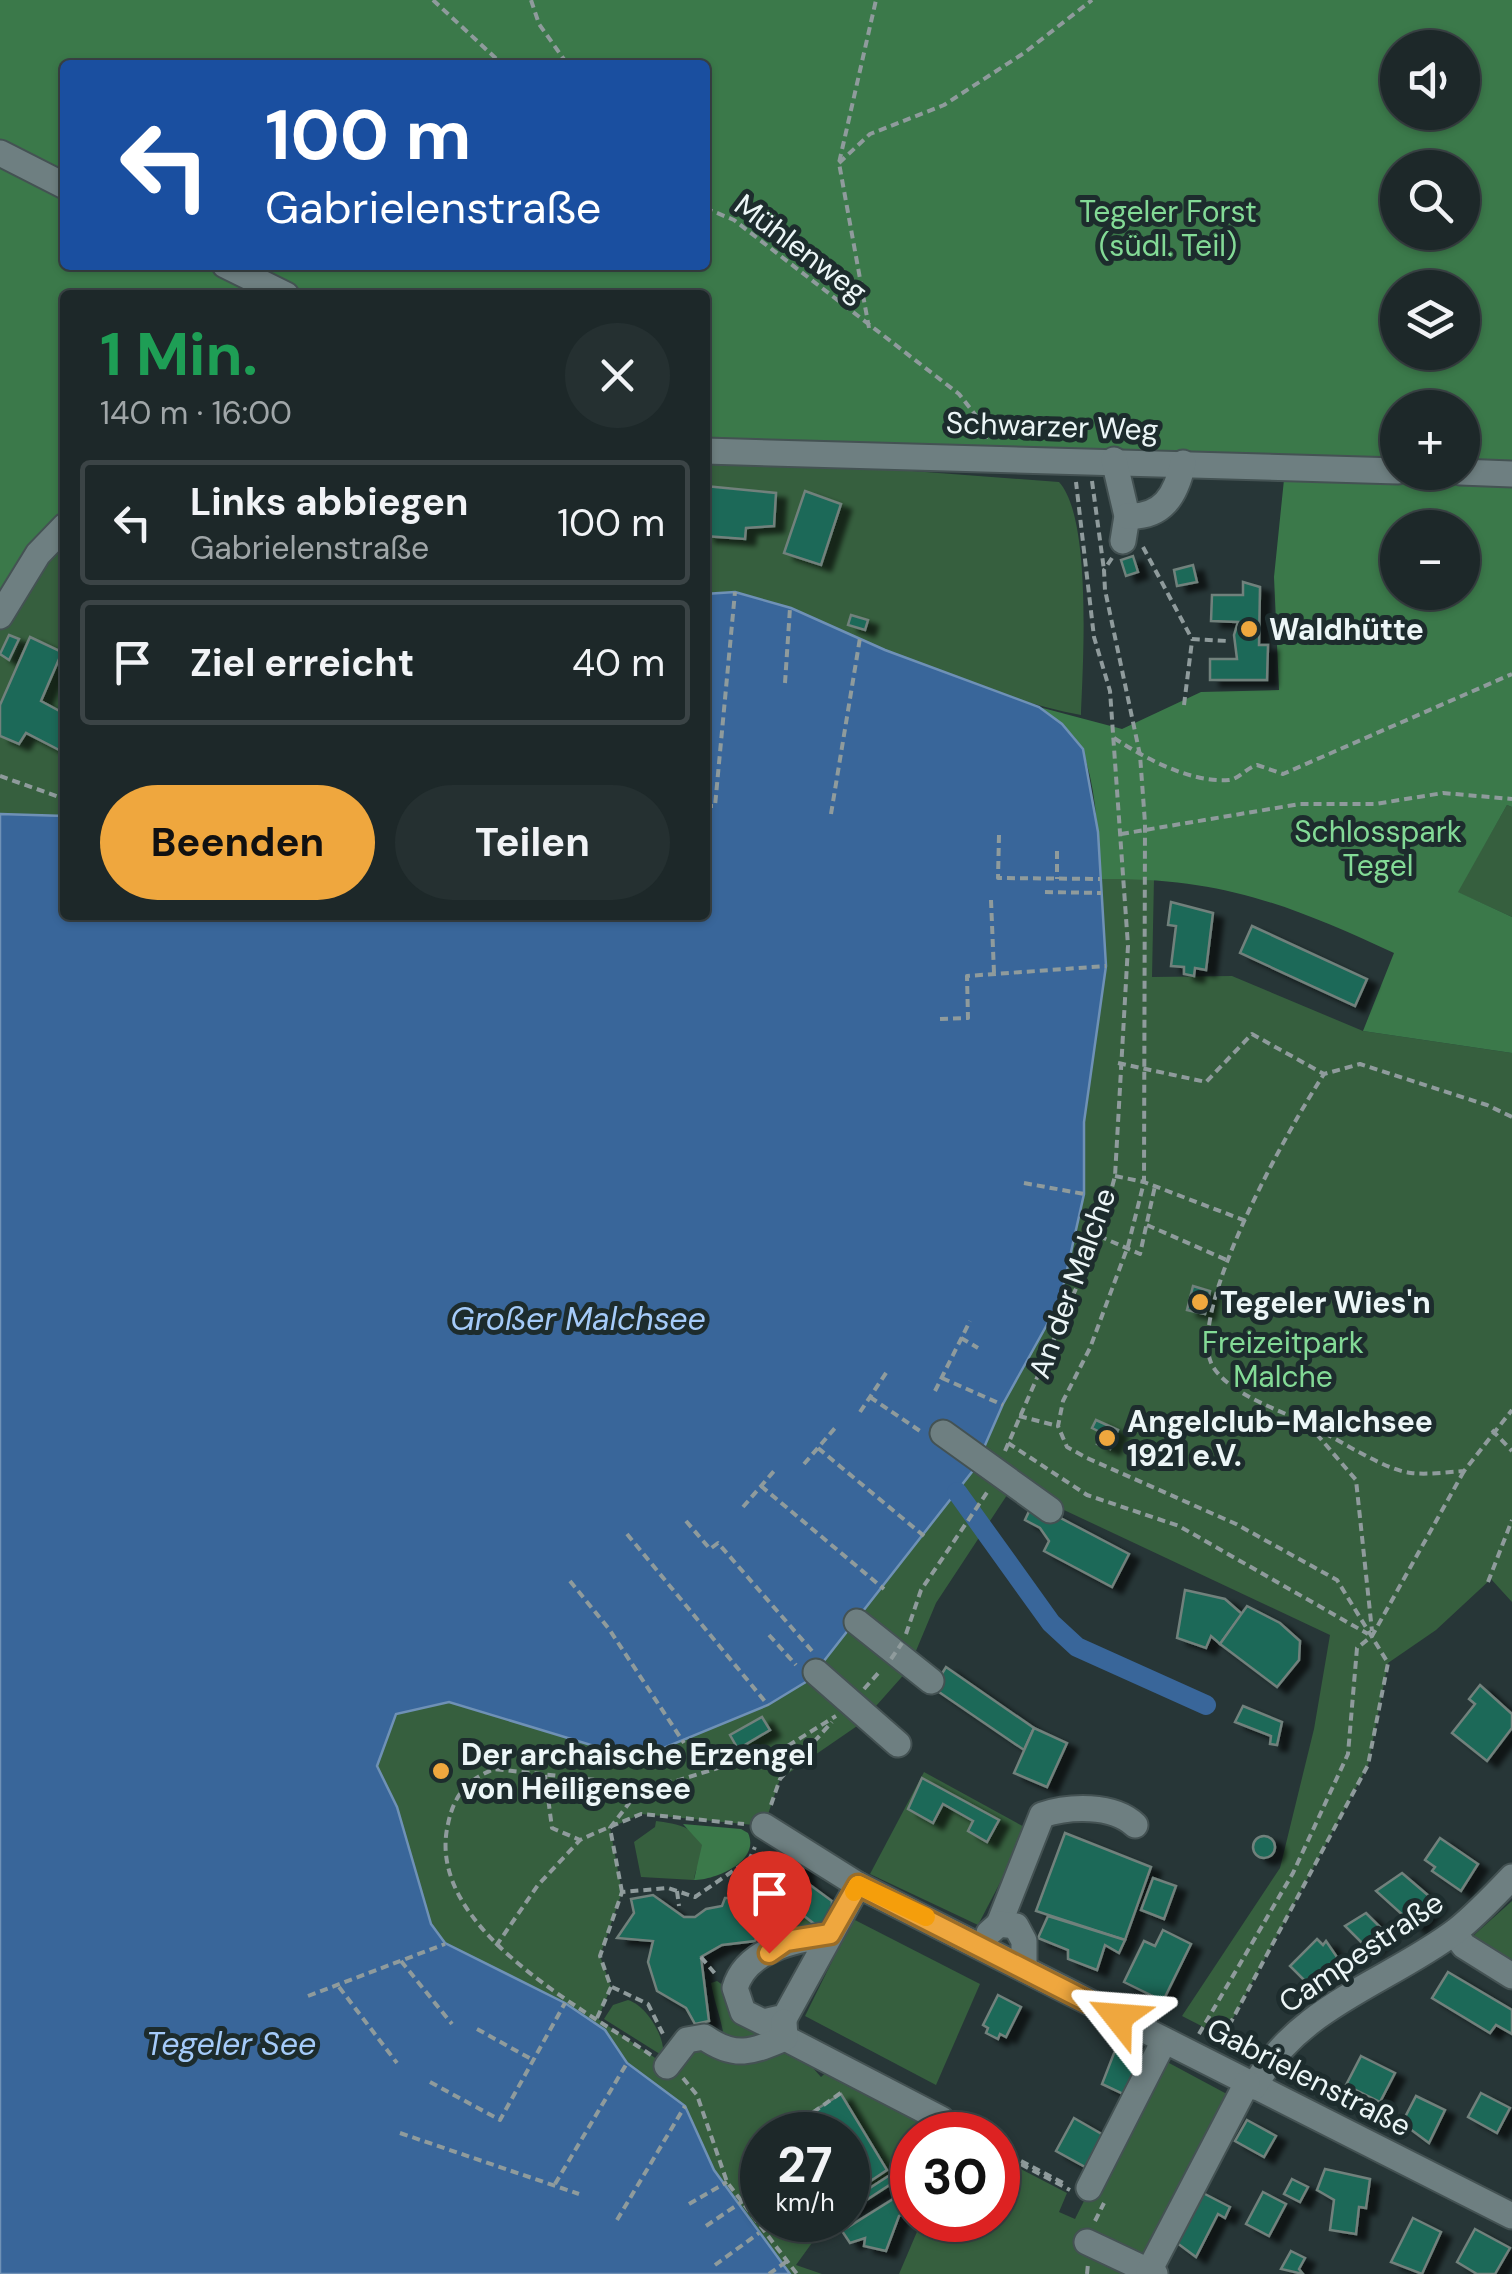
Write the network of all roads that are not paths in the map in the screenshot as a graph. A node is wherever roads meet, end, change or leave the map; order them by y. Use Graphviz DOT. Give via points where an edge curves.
graph roads {
  1 [pos="0,153"];
  2 [pos="60,183"];
  3 [pos="235,270"];
  4 [pos="276,290"];
  5 [pos="710,451"];
  6 [pos="1183,463"];
  7 [pos="1093,464"];
  8 [pos="1380,470"];
  9 [pos="1480,473"];
  10 [pos="1512,474"];
  11 [pos="60,531"];
  12 [pos="0,616"];
  13 [pos="943,1433"];
  14 [pos="1050,1510"];
  15 [pos="857,1622"];
  16 [pos="813,1668"];
  17 [pos="932,1681"];
  18 [pos="898,1744"];
  19 [pos="764,1826"];
  20 [pos="1135,1826"];
  21 [pos="1512,1877"];
  22 [pos="858,1885"];
  23 [pos="999,1924"];
  24 [pos="1454,1932"];
  25 [pos="830,1934"];
  26 [pos="988,1949"];
  27 [pos="1024,1968"];
  28 [pos="1512,1976"];
  29 [pos="785,2027"];
  30 [pos="1164,2041"];
  31 [pos="673,2058"];
  32 [pos="1250,2085"];
  33 [pos="929,2112"];
  34 [pos="1082,2190"];
  35 [pos="1512,2216"];
  36 [pos="1087,2242"];
  37 [pos="1149,2271"];
  1 -- 2 [label="street"];
  3 -- 4 [label="street"];
  5 -- 7 [label="street, Schwarzer Weg"];
  6 -- 7 [label="street, Schwarzer Weg"];
  6 -- 7 [label="street" via="1172,500 1131,535"];
  6 -- 8 [label="street, Schwarzer Weg"];
  9 -- 10 [label="street"];
  11 -- 12 [label="street"];
  13 -- 14 [label="street"];
  15 -- 17 [label="street"];
  16 -- 18 [label="street"];
  19 -- 22 [label="street, Gabrielenstraße"];
  20 -- 23 [label="street" via="1124,1815 1065,1808 1042,1815"];
  21 -- 24 [label="street, Campestraße"];
  22 -- 25 [label="street"];
  22 -- 26 [label="street, Gabrielenstraße"];
  23 -- 26 [label="street"];
  23 -- 27 [label="street" via="1021,1931"];
  24 -- 28 [label="street" via="1464,1946"];
  24 -- 32 [label="street, Campestraße" via="1306,2022"];
  25 -- 29 [label="street"];
  25 -- 29 [label="street" via="786,1941 738,1978 736,1996 749,2017"];
  26 -- 27 [label="street, Gabrielenstraße"];
  27 -- 30 [label="street, Gabrielenstraße"];
  29 -- 31 [label="street" via="746,2055 704,2038 687,2040"];
  29 -- 33 [label="street"];
  30 -- 32 [label="street, Gabrielenstraße"];
  30 -- 34 [label="street"];
  32 -- 35 [label="street, Gabrielenstraße"];
  32 -- 37 [label="street, Campestraße"];
  36 -- 37 [label="street"];
}
